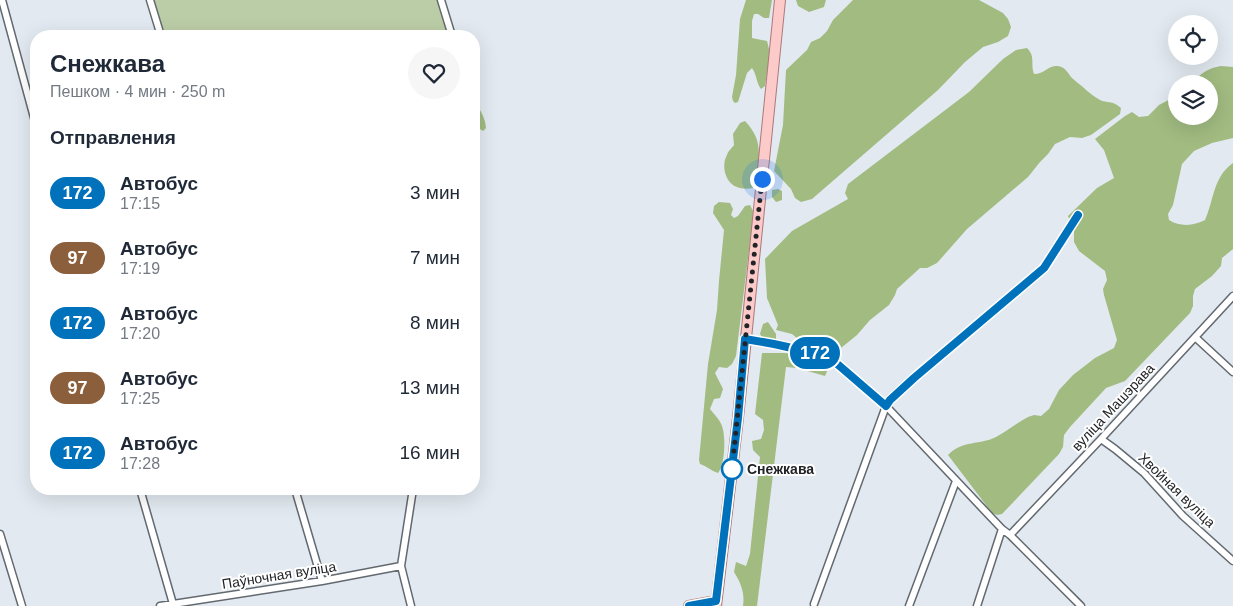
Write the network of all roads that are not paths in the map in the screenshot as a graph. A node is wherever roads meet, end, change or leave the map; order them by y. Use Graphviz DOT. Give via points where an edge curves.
graph roads {
  1 [pos="2,0"];
  2 [pos="150,0"];
  3 [pos="441,0"];
  4 [pos="780,0"];
  5 [pos="159,30"];
  6 [pos="450,30"];
  7 [pos="30,103"];
  8 [pos="1078,215"];
  9 [pos="1233,296"];
  10 [pos="1195,337"];
  11 [pos="745,339"];
  12 [pos="1233,372"];
  13 [pos="886,406"];
  14 [pos="1101,439"];
  15 [pos="956,481"];
  16 [pos="142,495"];
  17 [pos="297,495"];
  18 [pos="412,495"];
  19 [pos="1002,529"];
  20 [pos="0,534"];
  21 [pos="1010,536"];
  22 [pos="1233,561"];
  23 [pos="401,566"];
  24 [pos="322,581"];
  25 [pos="173,604"];
  26 [pos="716,604"];
  27 [pos="814,604"];
  28 [pos="22,606"];
  29 [pos="160,606"];
  30 [pos="411,606"];
  31 [pos="689,606"];
  32 [pos="909,606"];
  33 [pos="977,606"];
  34 [pos="1081,606"];
  1 -- 7 [label="street"];
  2 -- 5 [label="street"];
  3 -- 6 [label="street"];
  4 -- 11 [label="main road"];
  8 -- 13 [label="street" via="1044,268 914,378"];
  9 -- 10 [label="street, вуліца Машэрава"];
  10 -- 12 [label="street"];
  10 -- 14 [label="street, вуліца Машэрава"];
  11 -- 13 [label="street" via="828,356"];
  11 -- 26 [label="main road"];
  13 -- 15 [label="street"];
  13 -- 27 [label="street"];
  14 -- 21 [label="street, вуліца Машэрава"];
  14 -- 22 [label="street, Хвойная вуліца" via="1144,473 1183,516"];
  15 -- 19 [label="street"];
  15 -- 32 [label="street"];
  16 -- 25 [label="street"];
  17 -- 24 [label="street"];
  18 -- 23 [label="street"];
  19 -- 21 [label="street"];
  19 -- 33 [label="street"];
  20 -- 28 [label="street"];
  21 -- 34 [label="street"];
  23 -- 24 [label="street, Паўночная вуліца"];
  23 -- 30 [label="street"];
  24 -- 25 [label="street, Паўночная вуліца"];
  25 -- 29 [label="street, Паўночная вуліца"];
  26 -- 31 [label="main road"];
}
